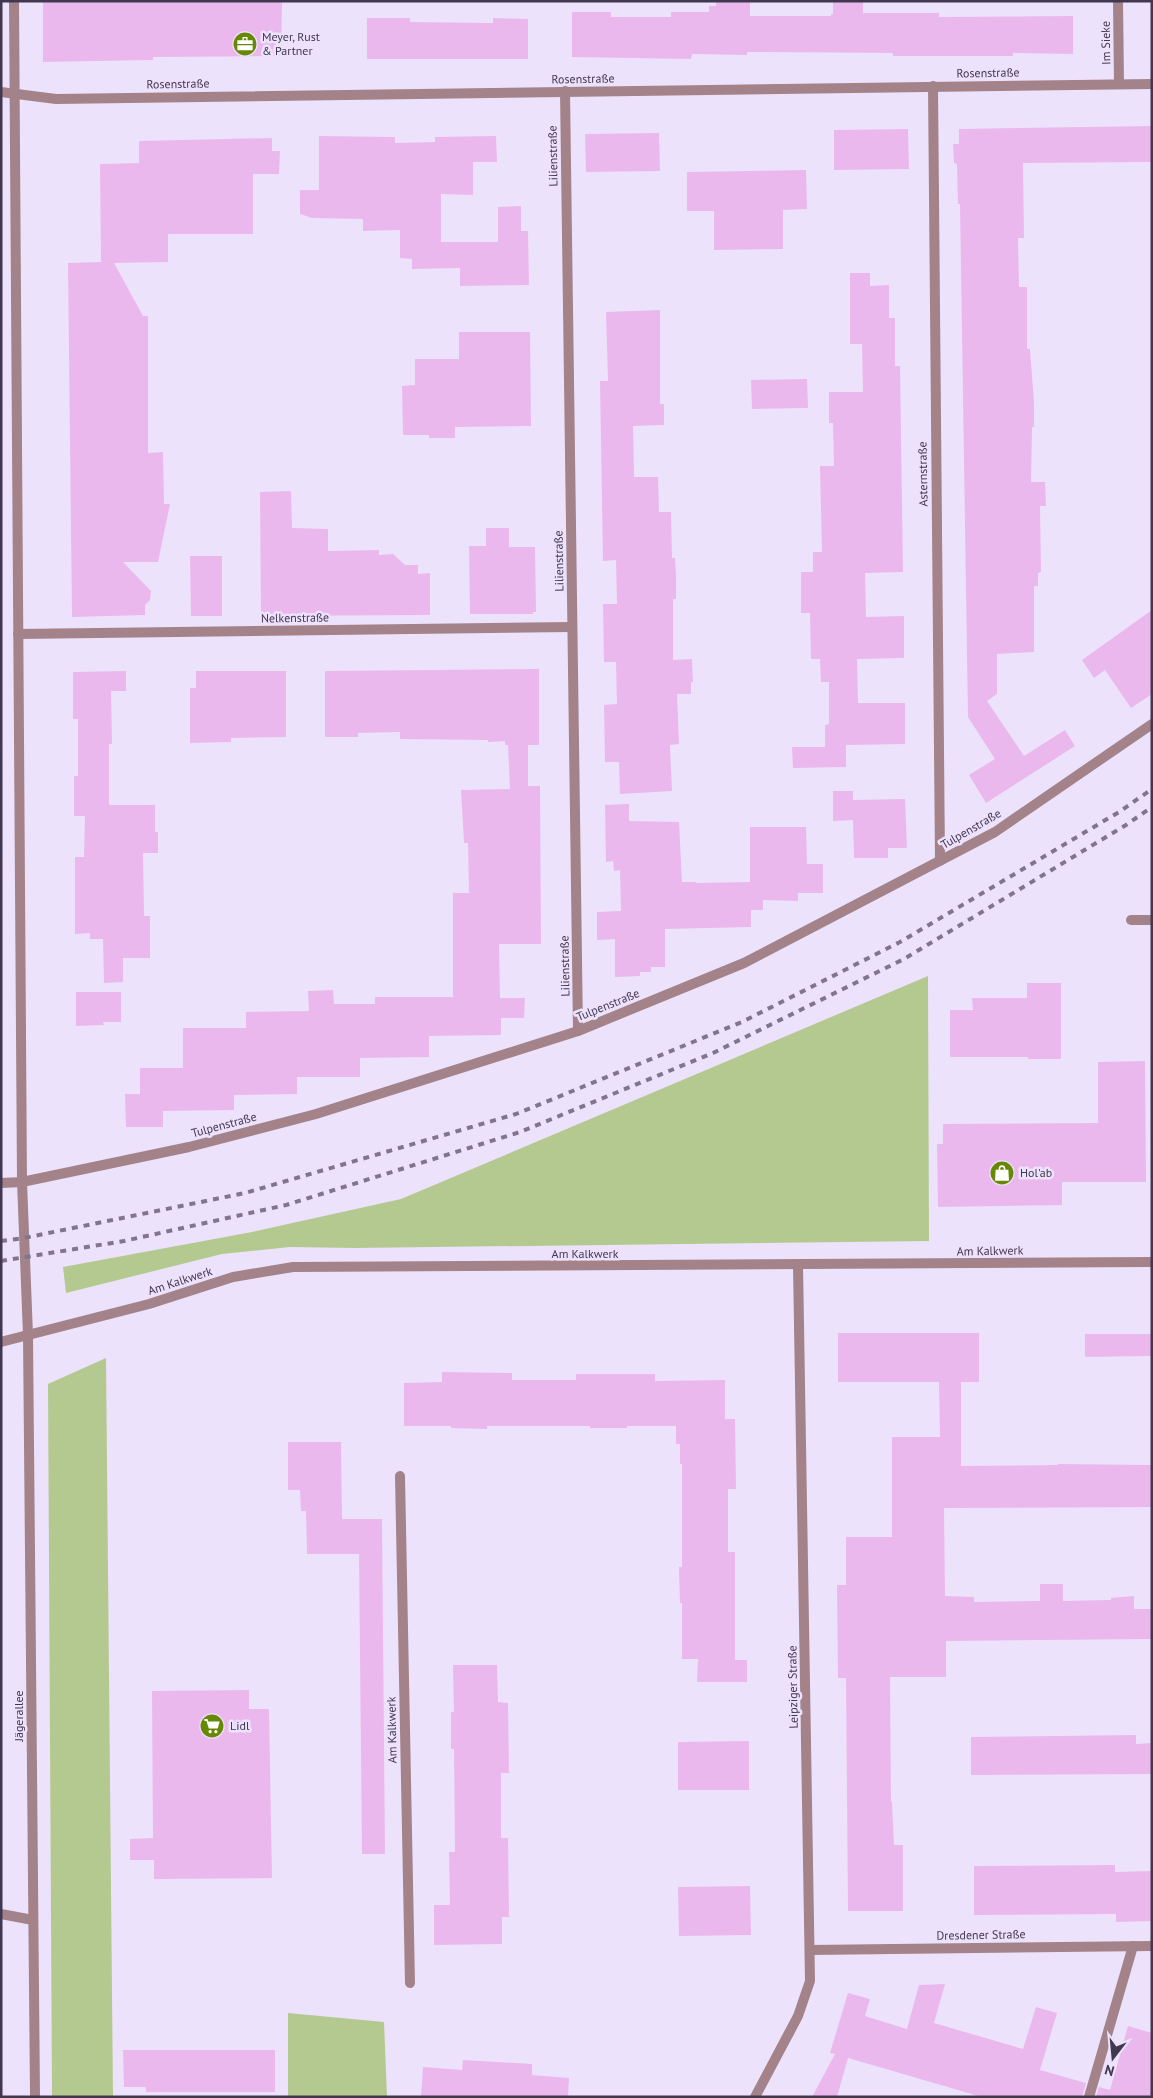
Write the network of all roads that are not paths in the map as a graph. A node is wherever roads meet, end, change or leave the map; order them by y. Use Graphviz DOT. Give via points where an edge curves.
graph roads {
  1 [pos="14,1"];
  2 [pos="1118,1"];
  3 [pos="1119,84"];
  4 [pos="1152,84"];
  5 [pos="933,86"];
  6 [pos="565,91"];
  7 [pos="1,92"];
  8 [pos="14,94"];
  9 [pos="572,627"];
  10 [pos="18,634"];
  11 [pos="1152,724"];
  12 [pos="940,862"];
  13 [pos="1131,920"];
  14 [pos="1152,920"];
  15 [pos="578,1031"];
  16 [pos="22,1182"];
  17 [pos="1,1183"];
  18 [pos="1152,1262"];
  19 [pos="798,1265"];
  20 [pos="28,1334"];
  21 [pos="1,1342"];
  22 [pos="400,1476"];
  23 [pos="1,1914"];
  24 [pos="33,1920"];
  25 [pos="1133,1946"];
  26 [pos="1152,1946"];
  27 [pos="810,1950"];
  28 [pos="410,1983"];
  29 [pos="35,2097"];
  30 [pos="755,2097"];
  31 [pos="1089,2097"];
  1 -- 8 [label="street, Jägerallee"];
  2 -- 3 [label="street, Im Sieke"];
  3 -- 4 [label="street, Rosenstraße"];
  3 -- 5 [label="street, Rosenstraße"];
  5 -- 6 [label="street, Rosenstraße"];
  5 -- 12 [label="street, Asternstraße"];
  6 -- 8 [label="street, Rosenstraße" via="56,99"];
  6 -- 9 [label="street, Lilienstraße"];
  7 -- 8 [label="street, Rosenstraße"];
  8 -- 10 [label="street, Jägerallee"];
  9 -- 10 [label="street, Nelkenstraße"];
  9 -- 15 [label="street, Lilienstraße"];
  10 -- 16 [label="street, Jägerallee"];
  11 -- 12 [label="street, Tulpenstraße" via="995,832"];
  12 -- 15 [label="street, Tulpenstraße" via="744,963"];
  13 -- 14 [label="street"];
  15 -- 16 [label="street, Tulpenstraße" via="316,1114 189,1147"];
  16 -- 17 [label="street, Tulpenstraße"];
  16 -- 20 [label="street, Jägerallee"];
  18 -- 19 [label="street, Am Kalkwerk"];
  19 -- 20 [label="street, Am Kalkwerk" via="293,1267 234,1277 149,1304"];
  19 -- 27 [label="street, Leipziger Straße"];
  20 -- 21 [label="street, Am Kalkwerk"];
  20 -- 24 [label="street, Jägerallee"];
  22 -- 28 [label="street, Am Kalkwerk"];
  23 -- 24 [label="street"];
  24 -- 29 [label="street, Jägerallee"];
  25 -- 26 [label="street, Dresdener Straße"];
  25 -- 27 [label="street, Dresdener Straße"];
  25 -- 31 [label="street"];
  27 -- 30 [label="street, Leipziger Straße" via="810,1981 798,2016"];
}
